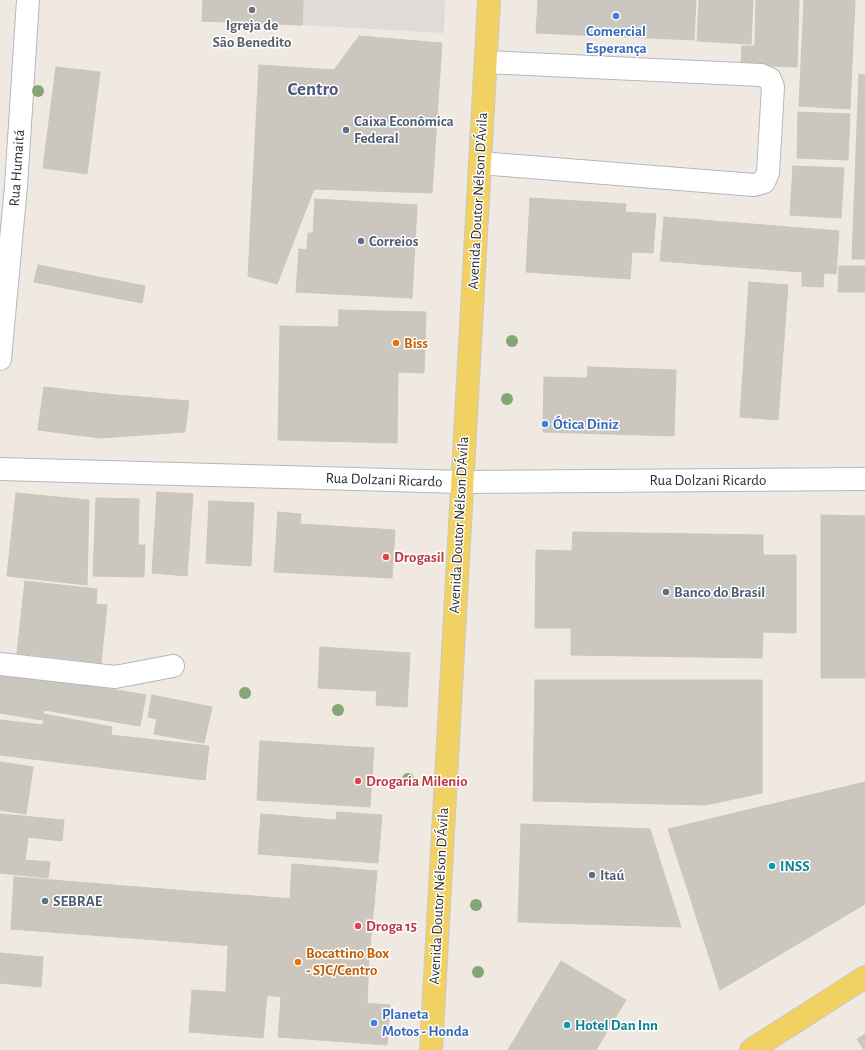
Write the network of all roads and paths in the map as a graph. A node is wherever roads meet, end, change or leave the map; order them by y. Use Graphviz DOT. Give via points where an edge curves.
graph roads {
  1 [pos="28,0"];
  2 [pos="489,0"];
  3 [pos="486,62"];
  4 [pos="480,163"];
  5 [pos="0,359"];
  6 [pos="0,469"];
  7 [pos="865,479"];
  8 [pos="461,482"];
  9 [pos="0,664"];
  10 [pos="173,666"];
  11 [pos="865,977"];
  12 [pos="431,1050"];
  13 [pos="751,1050"];
  1 -- 5 [label="street, Rua Humaitá" via="16,186"];
  2 -- 3 [label="main road, Avenida Doutor Nélson D'Ávila"];
  3 -- 4 [label="main road, Avenida Doutor Nélson D'Ávila"];
  3 -- 4 [label="street" via="760,75 770,79 773,95 768,173 764,182 754,185"];
  4 -- 8 [label="main road, Avenida Doutor Nélson D'Ávila"];
  6 -- 8 [label="street, Rua Dolzani Ricardo"];
  7 -- 8 [label="street, Rua Dolzani Ricardo"];
  8 -- 12 [label="main road, Avenida Doutor Nélson D'Ávila"];
  9 -- 10 [label="street" via="115,677"];
  11 -- 13 [label="main road"];
}
